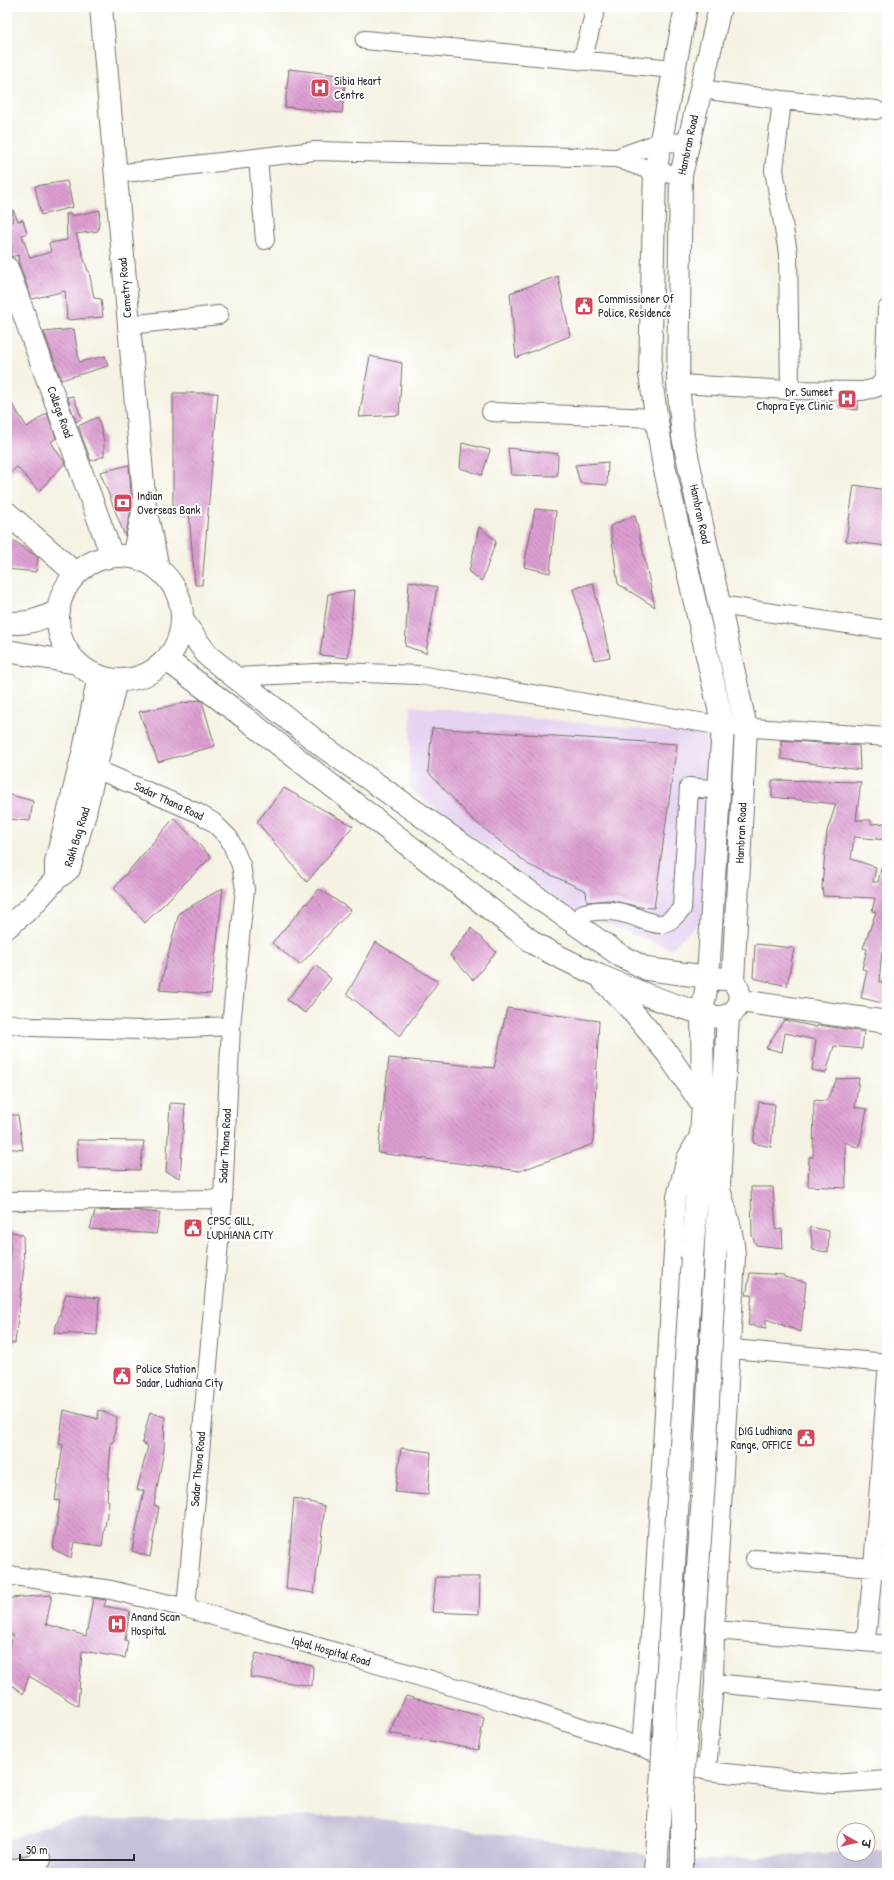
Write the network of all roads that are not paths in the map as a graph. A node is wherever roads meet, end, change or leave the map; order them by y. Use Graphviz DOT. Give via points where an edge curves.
graph roads {
  1 [pos="101,7"];
  2 [pos="596,7"];
  3 [pos="686,7"];
  4 [pos="720,7"];
  5 [pos="365,40"];
  6 [pos="582,61"];
  7 [pos="674,69"];
  8 [pos="701,89"];
  9 [pos="782,100"];
  10 [pos="876,110"];
  11 [pos="660,142"];
  12 [pos="688,143"];
  13 [pos="258,158"];
  14 [pos="618,158"];
  15 [pos="655,172"];
  16 [pos="116,174"];
  17 [pos="681,175"];
  18 [pos="265,240"];
  19 [pos="7,268"];
  20 [pos="887,309"];
  21 [pos="219,315"];
  22 [pos="129,325"];
  23 [pos="678,384"];
  24 [pos="790,390"];
  25 [pos="491,412"];
  26 [pos="657,418"];
  27 [pos="145,507"];
  28 [pos="8,515"];
  29 [pos="122,556"];
  30 [pos="158,568"];
  31 [pos="76,574"];
  32 [pos="720,605"];
  33 [pos="58,611"];
  34 [pos="7,622"];
  35 [pos="183,622"];
  36 [pos="887,630"];
  37 [pos="7,652"];
  38 [pos="167,660"];
  39 [pos="77,663"];
  40 [pos="234,677"];
  41 [pos="107,678"];
  42 [pos="723,726"];
  43 [pos="746,728"];
  44 [pos="887,737"];
  45 [pos="96,769"];
  46 [pos="719,790"];
  47 [pos="56,879"];
  48 [pos="576,925"];
  49 [pos="7,927"];
  50 [pos="596,974"];
  51 [pos="708,978"];
  52 [pos="733,981"];
  53 [pos="734,1008"];
  54 [pos="702,1013"];
  55 [pos="7,1022"];
  56 [pos="887,1022"];
  57 [pos="231,1026"];
  58 [pos="703,1106"];
  59 [pos="702,1130"];
  60 [pos="718,1180"];
  61 [pos="223,1199"];
  62 [pos="7,1201"];
  63 [pos="732,1349"];
  64 [pos="887,1363"];
  65 [pos="887,1374"];
  66 [pos="883,1480"];
  67 [pos="755,1559"];
  68 [pos="880,1569"];
  69 [pos="7,1575"];
  70 [pos="186,1608"];
  71 [pos="715,1630"];
  72 [pos="866,1641"];
  73 [pos="887,1644"];
  74 [pos="714,1683"];
  75 [pos="887,1700"];
  76 [pos="645,1749"];
  77 [pos="707,1772"];
  78 [pos="887,1780"];
  79 [pos="42,1860"];
  80 [pos="7,1870"];
  81 [pos="656,1873"];
  82 [pos="682,1873"];
  1 -- 16 [label="main road, Cemetry Road"];
  2 -- 6 [label="street"];
  3 -- 7 [label="main road, Hambran Road"];
  4 -- 8 [label="main road, Hambran Road"];
  5 -- 6 [label="street"];
  6 -- 7 [label="street"];
  7 -- 11 [label="main road, Hambran Road"];
  8 -- 9 [label="street"];
  8 -- 12 [label="main road, Hambran Road"];
  9 -- 10 [label="street"];
  9 -- 24 [label="street" via="774,170 788,254"];
  11 -- 12 [label="street"];
  11 -- 14 [label="street"];
  11 -- 15 [label="main road, Hambran Road"];
  12 -- 17 [label="main road, Hambran Road"];
  13 -- 14 [label="street" via="315,151"];
  13 -- 16 [label="street"];
  13 -- 18 [label="street"];
  14 -- 15 [label="street"];
  15 -- 17 [label="street"];
  15 -- 26 [label="main road, Hambran Road" via="650,374"];
  16 -- 22 [label="main road, Cemetry Road"];
  17 -- 23 [label="main road, Hambran Road"];
  19 -- 29 [label="main road, College Road"];
  20 -- 24 [label="street" via="884,378 876,388 862,391"];
  21 -- 22 [label="street"];
  22 -- 27 [label="main road, Cemetry Road"];
  23 -- 24 [label="street"];
  23 -- 32 [label="main road, Hambran Road" via="683,437"];
  25 -- 26 [label="street"];
  26 -- 42 [label="main road, Hambran Road" via="663,461"];
  27 -- 29 [label="main road"];
  27 -- 30 [label="main road, Cemetry Road"];
  28 -- 31 [label="main road"];
  29 -- 30 [label="main road" via="144,560"];
  29 -- 31 [label="main road" via="93,562"];
  30 -- 35 [label="main road" via="172,583 181,601"];
  31 -- 33 [label="main road" via="64,591"];
  32 -- 36 [label="street"];
  32 -- 43 [label="main road, Hambran Road"];
  33 -- 34 [label="main road" via="36,621 13,624"];
  33 -- 39 [label="main road" via="59,630 65,647"];
  35 -- 38 [label="main road" via="178,642"];
  35 -- 40 [label="main road" via="208,656"];
  37 -- 39 [label="main road"];
  38 -- 41 [label="main road" via="150,673 130,680"];
  38 -- 50 [label="main road" via="535,944"];
  39 -- 41 [label="main road" via="92,674"];
  40 -- 42 [label="street" via="336,672 419,675"];
  40 -- 48 [label="main road" via="325,748"];
  41 -- 45 [label="main road, Rakh Bag Road"];
  41 -- 47 [label="main road" via="84,750 56,862"];
  42 -- 43 [label="street"];
  42 -- 46 [label="main road, Hambran Road"];
  43 -- 44 [label="street"];
  43 -- 52 [label="main road, Hambran Road"];
  45 -- 47 [label="main road, Rakh Bag Road" via="72,863 66,873"];
  45 -- 57 [label="street, Sadar Thana Road" via="198,813 213,822 229,838 241,865 245,889"];
  46 -- 48 [label="street" via="689,788 682,908 672,919 662,924 598,909 584,913"];
  46 -- 51 [label="main road, Hambran Road"];
  47 -- 49 [label="main road, Rakh Bag Road" via="30,908"];
  48 -- 51 [label="main road" via="621,956 647,969"];
  50 -- 54 [label="main road" via="643,995"];
  50 -- 58 [label="main road" via="627,1005 667,1053"];
  51 -- 52 [label="main road"];
  51 -- 54 [label="main road, Hambran Road"];
  52 -- 53 [label="main road, Hambran Road" via="738,989"];
  53 -- 54 [label="main road" via="714,1017"];
  53 -- 56 [label="main road"];
  53 -- 60 [label="main road"];
  54 -- 58 [label="main road, Hambran Road"];
  55 -- 57 [label="street" via="32,1027 141,1030"];
  57 -- 61 [label="street, Sadar Thana Road"];
  58 -- 59 [label="main road, Hambran Road"];
  59 -- 76 [label="street" via="686,1158 676,1197"];
  59 -- 81 [label="main road, Hambran Road, bridge" via="692,1258"];
  60 -- 63 [label="street" via="736,1238"];
  60 -- 82 [label="main road, bridge" via="704,1481 682,1796"];
  61 -- 62 [label="street"];
  61 -- 70 [label="street, Sadar Thana Road"];
  63 -- 64 [label="street"];
  63 -- 71 [label="street"];
  65 -- 66 [label="street"];
  66 -- 68 [label="street"];
  67 -- 68 [label="street"];
  68 -- 72 [label="street"];
  69 -- 70 [label="street, Iqbal Hospital Road" via="111,1590"];
  70 -- 76 [label="street, Iqbal Hospital Road" via="509,1703"];
  71 -- 72 [label="street"];
  71 -- 74 [label="street"];
  72 -- 73 [label="street"];
  74 -- 75 [label="street"];
  74 -- 77 [label="street"];
  76 -- 77 [label="street, Iqbal Hospital Road"];
  77 -- 78 [label="street, Iqbal Hospital Road" via="832,1784"];
  79 -- 80 [label="street"];
}
